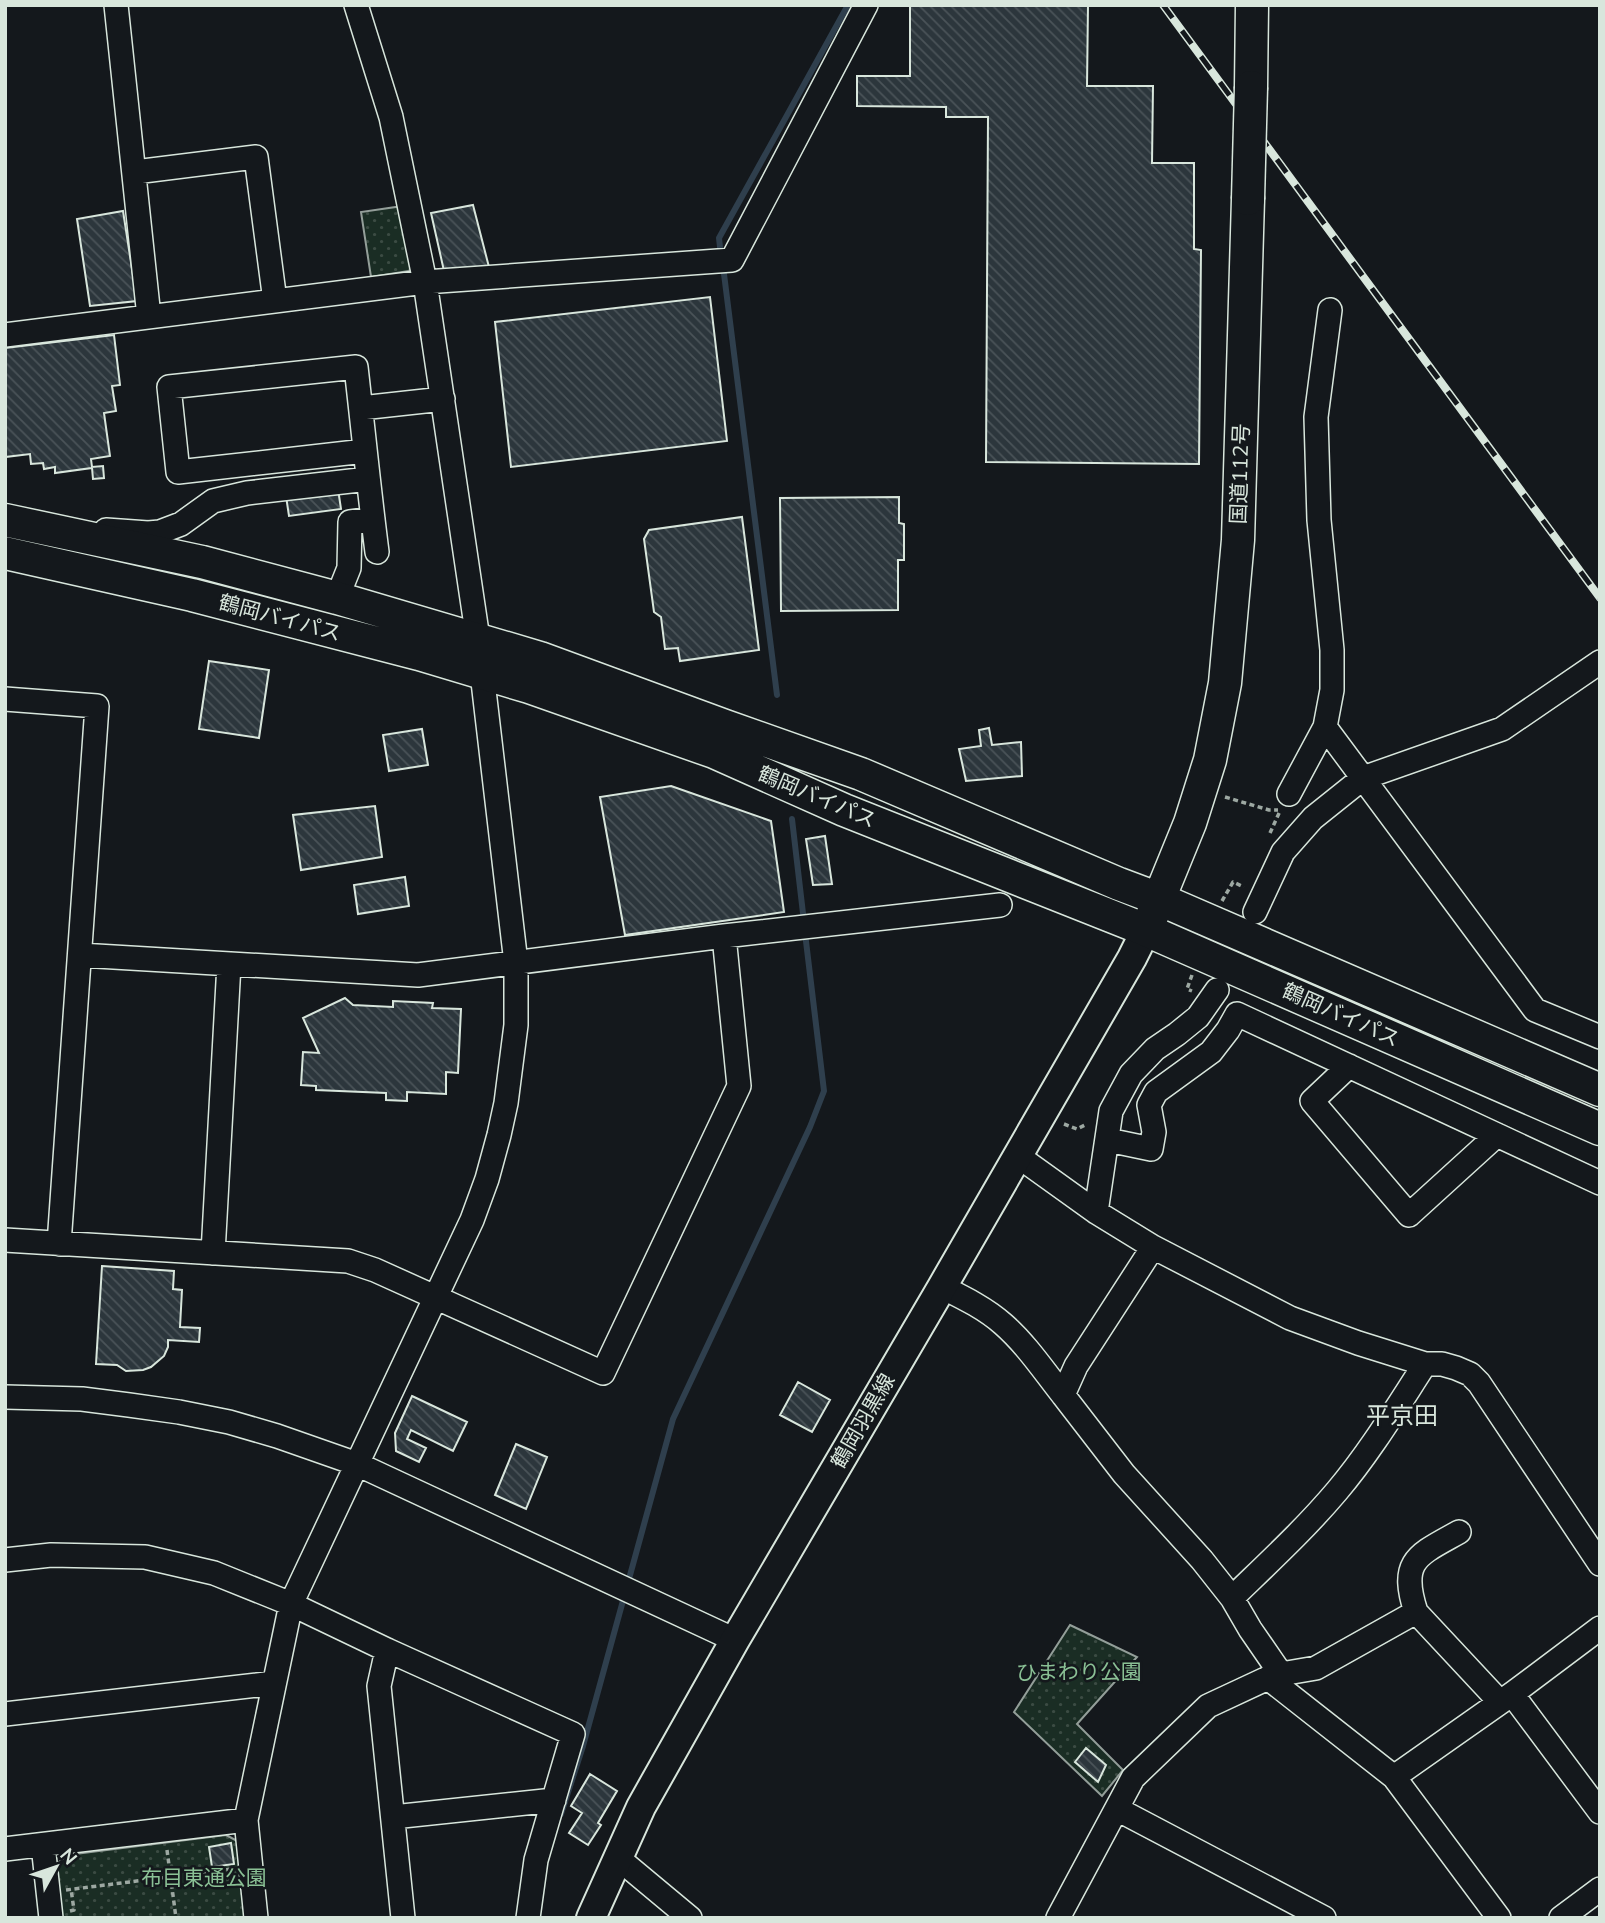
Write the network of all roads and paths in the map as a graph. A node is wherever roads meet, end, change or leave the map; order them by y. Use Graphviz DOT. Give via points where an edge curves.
graph roads {
  1 [pos="116,5"];
  2 [pos="356,5"];
  3 [pos="866,5"];
  4 [pos="1252,5"];
  5 [pos="135,172"];
  6 [pos="425,282"];
  7 [pos="275,301"];
  8 [pos="1330,310"];
  9 [pos="149,317"];
  10 [pos="5,335"];
  11 [pos="443,399"];
  12 [pos="360,408"];
  13 [pos="365,452"];
  14 [pos="368,479"];
  15 [pos="373,519"];
  16 [pos="15,522"];
  17 [pos="377,552"];
  18 [pos="5,553"];
  19 [pos="337,598"];
  20 [pos="478,639"];
  21 [pos="1600,662"];
  22 [pos="482,673"];
  23 [pos="5,699"];
  24 [pos="1325,727"];
  25 [pos="1363,778"];
  26 [pos="1223,796"];
  27 [pos="1285,802"];
  28 [pos="1246,888"];
  29 [pos="1159,899"];
  30 [pos="1222,902"];
  31 [pos="1000,905"];
  32 [pos="1255,912"];
  33 [pos="1146,930"];
  34 [pos="724,936"];
  35 [pos="80,955"];
  36 [pos="516,963"];
  37 [pos="229,964"];
  38 [pos="1193,972"];
  39 [pos="1207,992"];
  40 [pos="1600,1037"];
  41 [pos="1349,1066"];
  42 [pos="1600,1090"];
  43 [pos="1600,1129"];
  44 [pos="1497,1135"];
  45 [pos="1108,1140"];
  46 [pos="1017,1156"];
  47 [pos="1600,1183"];
  48 [pos="1096,1212"];
  49 [pos="5,1240"];
  50 [pos="59,1244"];
  51 [pos="1153,1247"];
  52 [pos="213,1254"];
  53 [pos="942,1287"];
  54 [pos="436,1298"];
  55 [pos="1425,1364"];
  56 [pos="1063,1395"];
  57 [pos="5,1397"];
  58 [pos="357,1464"];
  59 [pos="1459,1532"];
  60 [pos="5,1560"];
  61 [pos="1600,1564"];
  62 [pos="1232,1598"];
  63 [pos="291,1604"];
  64 [pos="1416,1612"];
  65 [pos="1600,1628"];
  66 [pos="735,1640"];
  67 [pos="387,1650"];
  68 [pos="1275,1676"];
  69 [pos="274,1683"];
  70 [pos="1506,1698"];
  71 [pos="5,1714"];
  72 [pos="1394,1777"];
  73 [pos="554,1800"];
  74 [pos="1117,1809"];
  75 [pos="1600,1812"];
  76 [pos="393,1817"];
  77 [pos="246,1820"];
  78 [pos="166,1842"];
  79 [pos="43,1844"];
  80 [pos="5,1849"];
  81 [pos="618,1858"];
  82 [pos="232,1869"];
  83 [pos="170,1876"];
  84 [pos="1600,1889"];
  85 [pos="58,1891"];
  86 [pos="51,1918"];
  87 [pos="176,1918"];
  88 [pos="256,1918"];
  89 [pos="403,1918"];
  90 [pos="528,1918"];
  91 [pos="591,1918"];
  92 [pos="690,1918"];
  93 [pos="1058,1918"];
  94 [pos="1324,1918"];
  95 [pos="1499,1918"];
  96 [pos="1561,1918"];
  1 -- 5 [label="street"];
  2 -- 6 [label="street" via="391,117"];
  3 -- 6 [label="street" via="732,260"];
  4 -- 29 [label="highway, 国道112号, bridge" via="1238,540 1225,683 1210,760"];
  5 -- 7 [label="street" via="256,157"];
  5 -- 9 [label="street"];
  6 -- 7 [label="street"];
  6 -- 11 [label="street"];
  7 -- 9 [label="street"];
  8 -- 24 [label="street" via="1316,417 1319,520 1332,650 1332,690"];
  9 -- 10 [label="street"];
  11 -- 12 [label="street"];
  11 -- 20 [label="street"];
  12 -- 13 [label="street"];
  12 -- 13 [label="street" via="356,367 169,387 178,472"];
  13 -- 14 [label="street"];
  14 -- 15 [label="street"];
  14 -- 16 [label="street" via="213,501 181,524 160,532"];
  15 -- 17 [label="street"];
  15 -- 19 [label="street" via="350,522 349,568"];
  16 -- 19 [label="highway, 鶴岡バイパス" via="202,562"];
  18 -- 22 [label="highway, 鶴岡バイパス" via="192,594"];
  19 -- 20 [label="highway, 鶴岡バイパス"];
  20 -- 22 [label="street"];
  20 -- 29 [label="highway, 鶴岡バイパス" via="861,774"];
  21 -- 25 [label="street" via="1502,729"];
  22 -- 33 [label="highway, 鶴岡バイパス" via="714,752 844,810"];
  22 -- 36 [label="street"];
  23 -- 35 [label="street" via="97,706"];
  24 -- 25 [label="street"];
  24 -- 27 [label="street"];
  25 -- 32 [label="street" via="1313,818 1283,852"];
  25 -- 40 [label="street" via="1535,1010"];
  26 -- 27 [label="path" via="1269,810"];
  28 -- 30 [label="path" via="1233,881"];
  29 -- 33 [label="highway, 国道112号"];
  29 -- 42 [label="highway, 鶴岡バイパス"];
  31 -- 34 [label="street"];
  33 -- 43 [label="highway, 鶴岡バイパス"];
  33 -- 46 [label="main road, 鶴岡羽黒線"];
  34 -- 36 [label="street"];
  34 -- 54 [label="street" via="739,1086 603,1373"];
  35 -- 37 [label="street"];
  35 -- 50 [label="street"];
  36 -- 37 [label="street" via="418,975"];
  36 -- 54 [label="street" via="514,1047 499,1135 472,1220"];
  37 -- 52 [label="street"];
  38 -- 39 [label="path" via="1187,989"];
  39 -- 45 [label="street" via="1198,1017 1131,1074 1111,1111"];
  41 -- 44 [label="street"];
  41 -- 44 [label="street" via="1312,1101 1409,1215"];
  41 -- 45 [label="street" via="1237,1014 1211,1052 1156,1092 1149,1105 1151,1149"];
  44 -- 47 [label="street"];
  45 -- 48 [label="street"];
  46 -- 48 [label="street"];
  46 -- 53 [label="main road, 鶴岡羽黒線"];
  48 -- 51 [label="street"];
  49 -- 50 [label="street"];
  50 -- 52 [label="street"];
  51 -- 55 [label="street" via="1290,1318"];
  51 -- 56 [label="street" via="1076,1366"];
  52 -- 54 [label="street" via="348,1261"];
  53 -- 56 [label="street" via="1001,1322"];
  53 -- 66 [label="main road, 鶴岡羽黒線"];
  54 -- 58 [label="street"];
  55 -- 61 [label="street" via="1456,1368 1479,1383"];
  55 -- 62 [label="street" via="1337,1491"];
  56 -- 62 [label="street" via="1124,1474"];
  57 -- 58 [label="street" via="82,1399 179,1412 241,1426"];
  58 -- 63 [label="street"];
  58 -- 66 [label="street"];
  59 -- 64 [label="street" via="1425,1551 1410,1569"];
  60 -- 63 [label="street" via="51,1555 145,1557 214,1573"];
  62 -- 68 [label="street"];
  63 -- 67 [label="street"];
  63 -- 69 [label="street"];
  64 -- 68 [label="street" via="1316,1668"];
  64 -- 70 [label="street"];
  65 -- 70 [label="street"];
  66 -- 81 [label="main road, 鶴岡羽黒線" via="641,1807"];
  67 -- 73 [label="street" via="573,1734"];
  67 -- 76 [label="street" via="379,1686"];
  68 -- 72 [label="street"];
  68 -- 74 [label="street" via="1208,1706 1133,1778"];
  69 -- 71 [label="street"];
  69 -- 77 [label="street"];
  70 -- 72 [label="street"];
  70 -- 75 [label="street"];
  72 -- 95 [label="street"];
  73 -- 76 [label="street"];
  73 -- 90 [label="street" via="537,1860"];
  74 -- 93 [label="street"];
  74 -- 94 [label="street"];
  76 -- 89 [label="street"];
  77 -- 79 [label="street"];
  77 -- 88 [label="street"];
  78 -- 83 [label="path"];
  79 -- 80 [label="street"];
  79 -- 86 [label="street"];
  81 -- 91 [label="main road, 鶴岡羽黒線"];
  81 -- 92 [label="street"];
  82 -- 83 [label="path"];
  83 -- 85 [label="path"];
  83 -- 87 [label="path"];
  84 -- 96 [label="street"];
}
